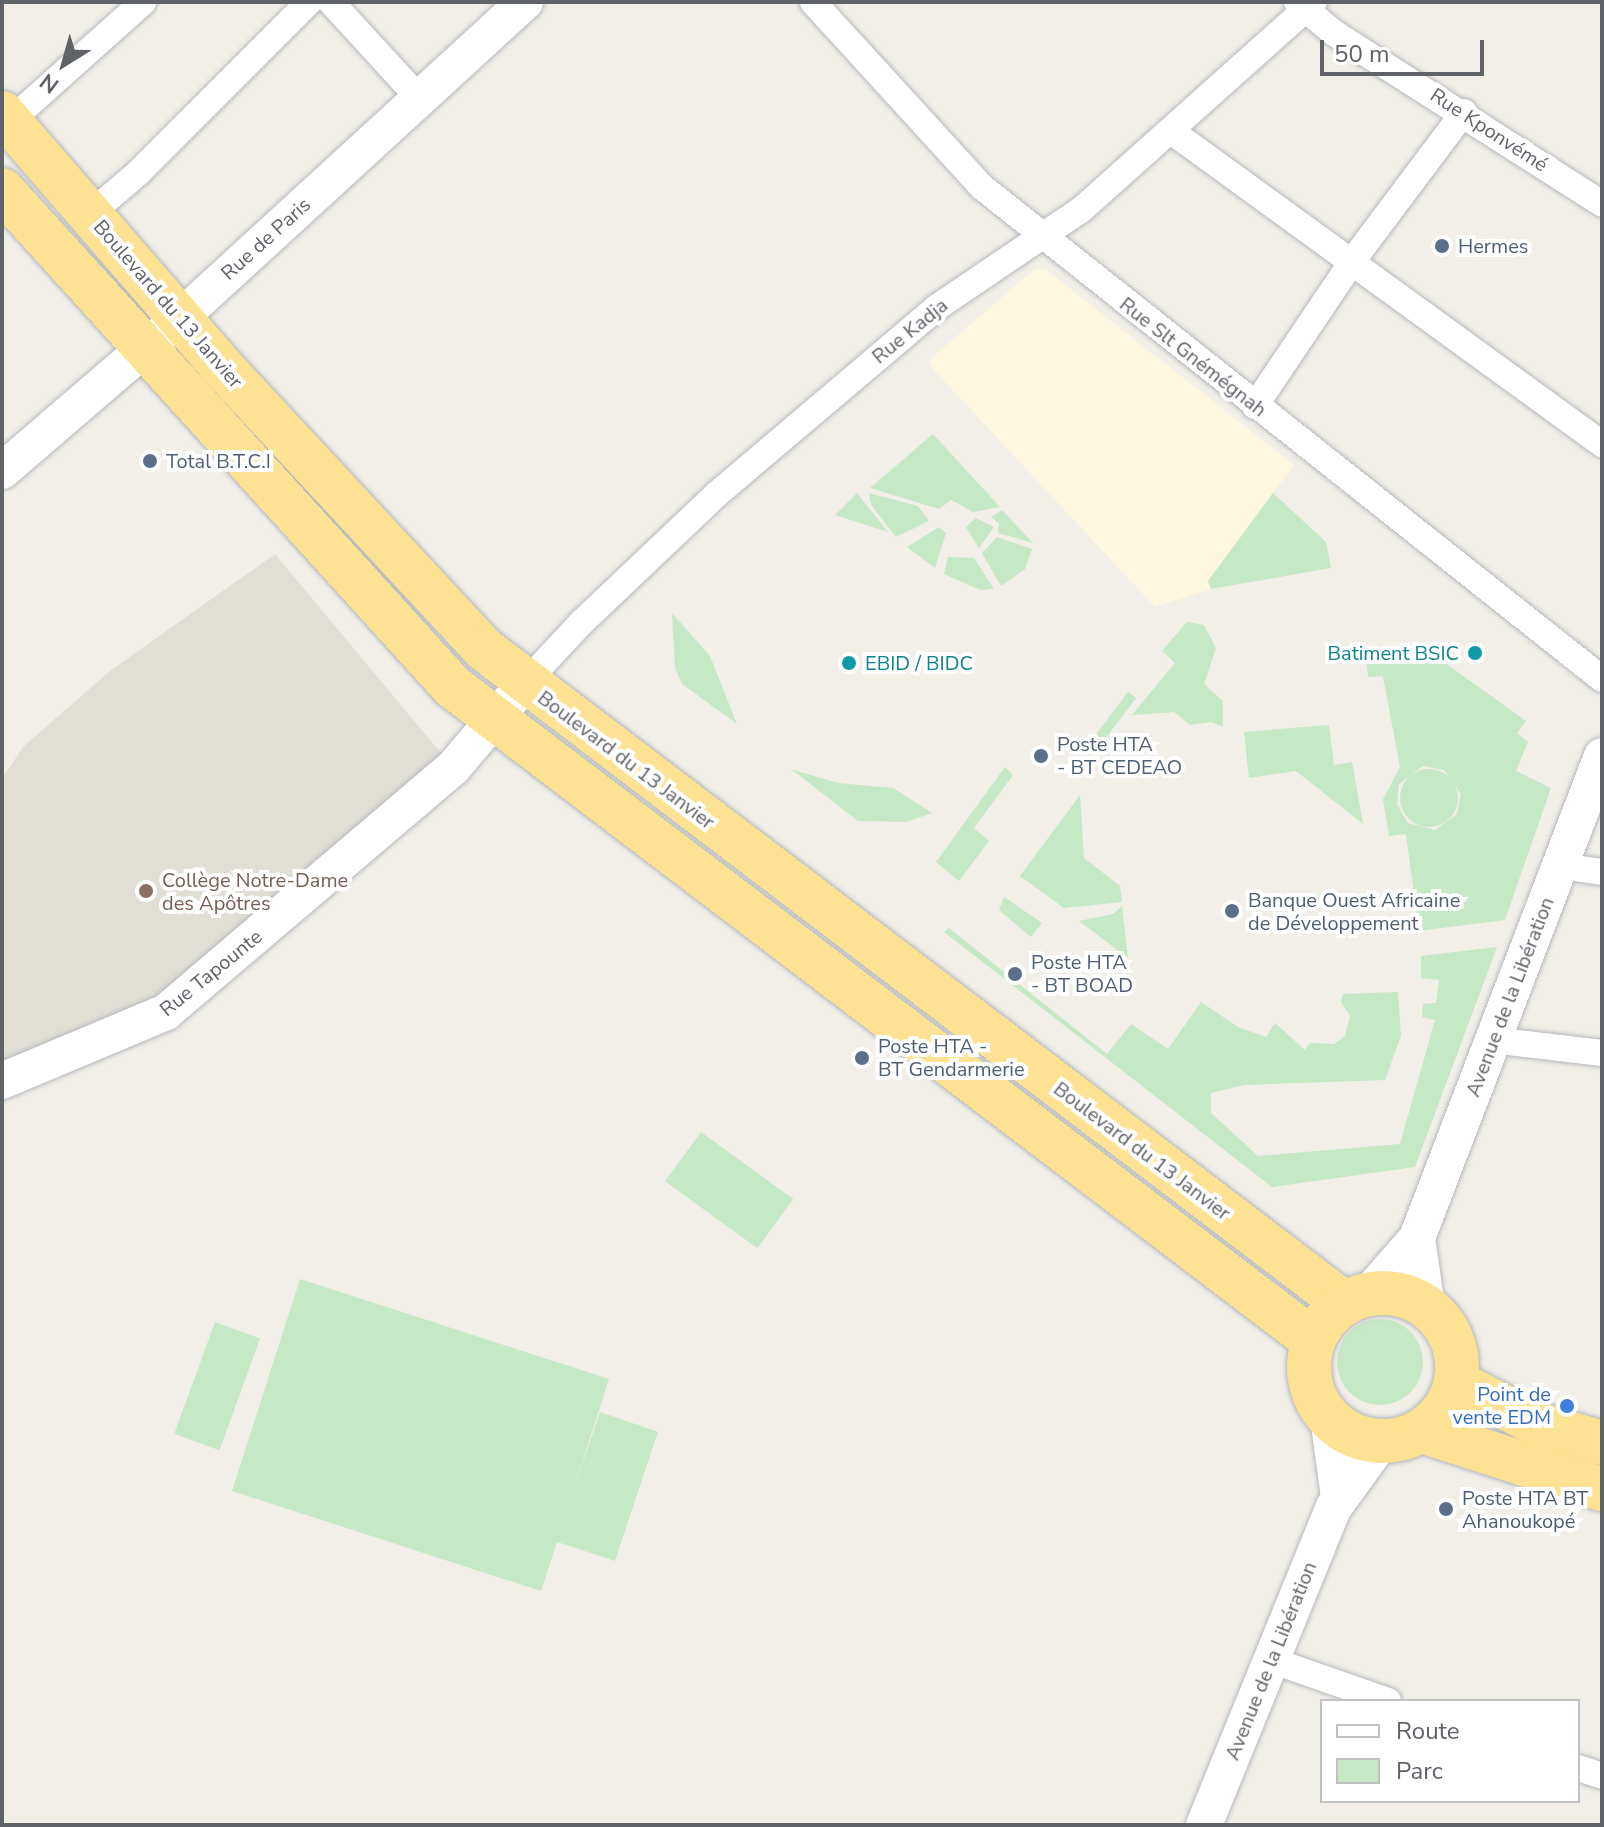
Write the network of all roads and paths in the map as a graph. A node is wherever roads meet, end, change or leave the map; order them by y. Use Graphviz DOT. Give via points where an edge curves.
graph roads {
  1 [pos="143,2"];
  2 [pos="309,2"];
  3 [pos="331,2"];
  4 [pos="525,2"];
  5 [pos="813,2"];
  6 [pos="1306,5"];
  7 [pos="420,99"];
  8 [pos="1464,112"];
  9 [pos="6,118"];
  10 [pos="1171,131"];
  11 [pos="2,190"];
  12 [pos="1602,204"];
  13 [pos="90,214"];
  14 [pos="1042,238"];
  15 [pos="1353,260"];
  16 [pos="180,318"];
  17 [pos="142,349"];
  18 [pos="1255,406"];
  19 [pos="1602,444"];
  20 [pos="2,471"];
  21 [pos="1602,679"];
  22 [pos="525,683"];
  23 [pos="491,718"];
  24 [pos="1602,756"];
  25 [pos="1560,866"];
  26 [pos="1602,872"];
  27 [pos="1492,1040"];
  28 [pos="999,1043"];
  29 [pos="1602,1053"];
  30 [pos="2,1081"];
  31 [pos="971,1081"];
  32 [pos="1417,1238"];
  33 [pos="1356,1298"];
  34 [pos="1427,1307"];
  35 [pos="1313,1340"];
  36 [pos="1456,1382"];
  37 [pos="1328,1417"];
  38 [pos="1402,1436"];
  39 [pos="1602,1443"];
  40 [pos="1602,1489"];
  41 [pos="1339,1497"];
  42 [pos="1271,1660"];
  43 [pos="1382,1699"];
  44 [pos="1580,1769"];
  45 [pos="1602,1776"];
  46 [pos="1204,1825"];
  1 -- 9 [label="street"];
  2 -- 13 [label="street"];
  3 -- 7 [label="street"];
  4 -- 7 [label="street, Rue de Paris"];
  5 -- 14 [label="street, Rue Slt Gnémégnah" via="944,149"];
  6 -- 8 [label="street, Rue Kponvémé"];
  6 -- 10 [label="street, Rue Kadja"];
  7 -- 16 [label="street, Rue de Paris"];
  8 -- 12 [label="street, Rue Kponvémé"];
  8 -- 15 [label="street"];
  9 -- 13 [label="highway, Boulevard du 13 Janvier"];
  10 -- 14 [label="street, Rue Kadja"];
  10 -- 15 [label="street"];
  11 -- 17 [label="highway"];
  13 -- 16 [label="highway, Boulevard du 13 Janvier"];
  14 -- 18 [label="street, Rue Slt Gnémégnah"];
  14 -- 22 [label="street, Rue Kadja" via="936,308 774,445 592,612"];
  15 -- 18 [label="street"];
  15 -- 19 [label="street"];
  16 -- 17 [label="street, Rue de Paris"];
  16 -- 22 [label="highway, Boulevard du 13 Janvier" via="451,617"];
  17 -- 20 [label="street, Rue de Paris"];
  17 -- 23 [label="highway" via="417,652"];
  18 -- 21 [label="street, Rue Slt Gnémégnah"];
  22 -- 23 [label="street, Rue Tapounte"];
  22 -- 28 [label="highway, Boulevard du 13 Janvier"];
  23 -- 30 [label="street, Rue Tapounte" via="453,768 166,1012"];
  23 -- 31 [label="highway"];
  24 -- 25 [label="street, Avenue de la Libération"];
  25 -- 26 [label="street"];
  25 -- 27 [label="street, Avenue de la Libération"];
  27 -- 29 [label="street"];
  27 -- 32 [label="street, Avenue de la Libération"];
  28 -- 31 [label="highway"];
  28 -- 33 [label="highway, Boulevard du 13 Janvier"];
  31 -- 35 [label="highway"];
  32 -- 33 [label="street"];
  32 -- 34 [label="street"];
  33 -- 34 [label="highway" via="1389,1293"];
  33 -- 35 [label="highway" via="1325,1319"];
  34 -- 36 [label="highway" via="1450,1335"];
  35 -- 37 [label="highway" via="1310,1381"];
  36 -- 38 [label="highway" via="1449,1401"];
  36 -- 39 [label="highway" via="1535,1423"];
  37 -- 38 [label="highway" via="1362,1438"];
  37 -- 41 [label="street"];
  38 -- 40 [label="highway"];
  38 -- 41 [label="street, Avenue de la Libération"];
  41 -- 42 [label="street, Avenue de la Libération"];
  42 -- 43 [label="street"];
  42 -- 46 [label="street, Avenue de la Libération"];
  44 -- 45 [label="street"];
}
